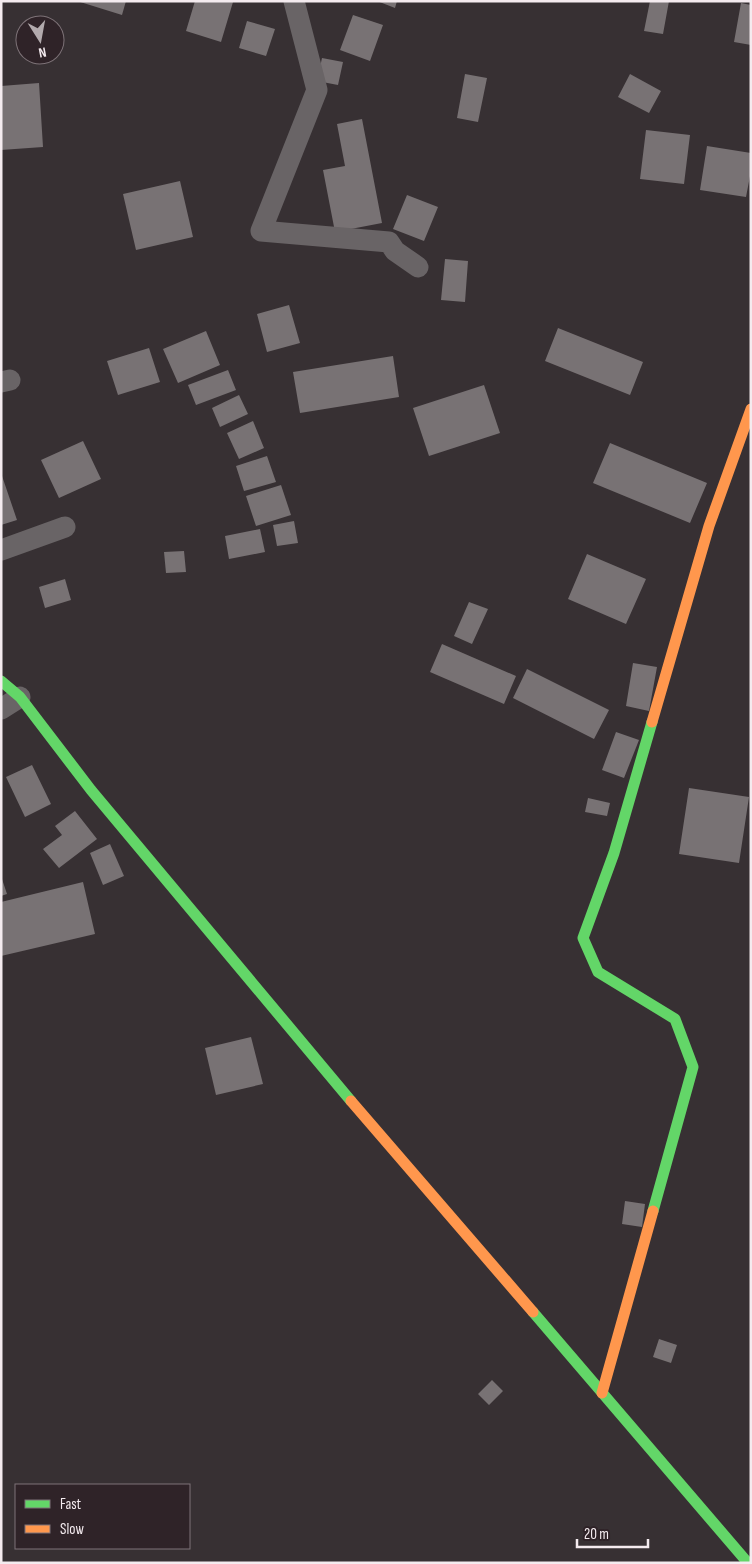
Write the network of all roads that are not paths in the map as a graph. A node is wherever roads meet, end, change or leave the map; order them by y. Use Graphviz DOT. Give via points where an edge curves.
graph roads {
  1 [pos="294,1"];
  2 [pos="418,267"];
  3 [pos="751,409"];
  4 [pos="65,527"];
  5 [pos="1,550"];
  6 [pos="1,681"];
  7 [pos="20,697"];
  8 [pos="1,709"];
  9 [pos="602,1393"];
  10 [pos="748,1563"];
  1 -- 2 [label="street" via="317,90 261,231 390,242 395,251"];
  3 -- 9 [label="street" via="709,526 614,853 583,938 598,972 675,1019 693,1067"];
  4 -- 5 [label="street"];
  6 -- 7 [label="street"];
  7 -- 8 [label="street"];
  7 -- 9 [label="street" via="91,790 288,1026"];
  9 -- 10 [label="street"];
}
